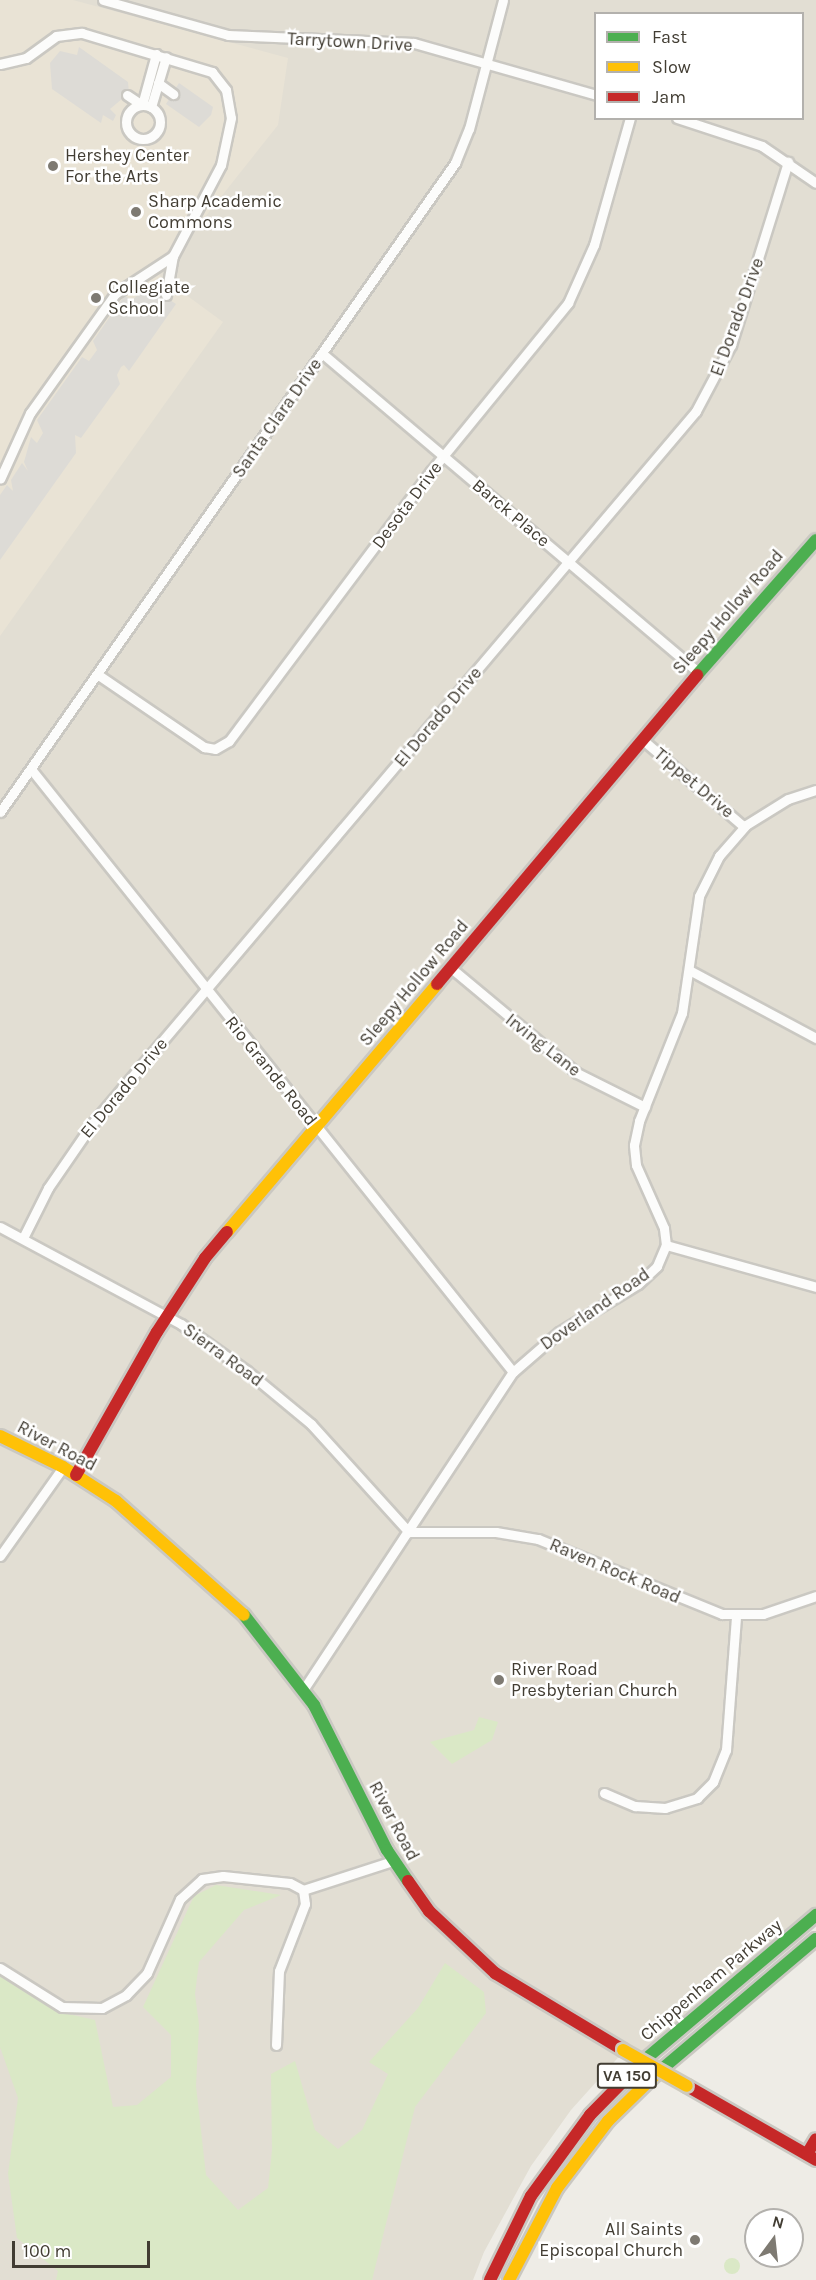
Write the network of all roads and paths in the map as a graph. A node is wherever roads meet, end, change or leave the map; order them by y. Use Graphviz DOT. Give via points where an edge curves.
graph roads {
  1 [pos="104,0"];
  2 [pos="503,0"];
  3 [pos="161,55"];
  4 [pos="487,63"];
  5 [pos="0,64"];
  6 [pos="158,83"];
  7 [pos="172,93"];
  8 [pos="594,93"];
  9 [pos="127,95"];
  10 [pos="147,106"];
  11 [pos="115,118"];
  12 [pos="629,120"];
  13 [pos="683,120"];
  14 [pos="127,128"];
  15 [pos="789,162"];
  16 [pos="816,183"];
  17 [pos="173,256"];
  18 [pos="166,296"];
  19 [pos="322,354"];
  20 [pos="443,456"];
  21 [pos="0,478"];
  22 [pos="816,540"];
  23 [pos="568,561"];
  24 [pos="699,673"];
  25 [pos="97,674"];
  26 [pos="643,740"];
  27 [pos="31,769"];
  28 [pos="816,790"];
  29 [pos="0,812"];
  30 [pos="744,827"];
  31 [pos="451,968"];
  32 [pos="691,971"];
  33 [pos="207,991"];
  34 [pos="816,1038"];
  35 [pos="645,1107"];
  36 [pos="316,1127"];
  37 [pos="0,1227"];
  38 [pos="23,1238"];
  39 [pos="666,1245"];
  40 [pos="816,1287"];
  41 [pos="167,1316"];
  42 [pos="513,1372"];
  43 [pos="0,1436"];
  44 [pos="63,1467"];
  45 [pos="76,1476"];
  46 [pos="409,1532"];
  47 [pos="0,1556"];
  48 [pos="816,1596"];
  49 [pos="736,1616"];
  50 [pos="303,1690"];
  51 [pos="604,1793"];
  52 [pos="393,1861"];
  53 [pos="303,1890"];
  54 [pos="816,1915"];
  55 [pos="816,1939"];
  56 [pos="0,1968"];
  57 [pos="276,2045"];
  58 [pos="816,2139"];
  59 [pos="812,2157"];
  60 [pos="490,2280"];
  61 [pos="509,2280"];
  1 -- 4 [label="street, Tarrytown Drive" via="228,35 392,40"];
  2 -- 4 [label="street, Santa Clara Drive"];
  3 -- 5 [label="street" via="72,32 48,40 18,61"];
  3 -- 6 [label="street"];
  3 -- 10 [label="street"];
  3 -- 17 [label="street" via="216,75 229,97 231,118 221,165"];
  4 -- 8 [label="street, Tarrytown Drive"];
  4 -- 19 [label="street, Santa Clara Drive" via="455,163"];
  6 -- 7 [label="street"];
  6 -- 10 [label="street"];
  9 -- 10 [label="street"];
  10 -- 14 [label="street" via="128,112"];
  10 -- 14 [label="street" via="160,124 152,136 137,138"];
  11 -- 14 [label="street"];
  12 -- 20 [label="street, Desota Drive" via="594,245 568,303"];
  13 -- 15 [label="street" via="745,139"];
  15 -- 16 [label="street"];
  15 -- 23 [label="street, El Dorado Drive" via="739,321 706,395"];
  17 -- 18 [label="street"];
  17 -- 21 [label="street" via="115,294 30,413"];
  19 -- 20 [label="street, Barck Place"];
  19 -- 25 [label="street, Santa Clara Drive"];
  20 -- 23 [label="street, Barck Place"];
  20 -- 25 [label="street, Desota Drive" via="239,730 223,746 210,749 198,744"];
  22 -- 24 [label="main road, Sleepy Hollow Road"];
  23 -- 24 [label="street, Barck Place"];
  23 -- 33 [label="street, El Dorado Drive"];
  24 -- 26 [label="main road, Sleepy Hollow Road"];
  25 -- 27 [label="street, Santa Clara Drive"];
  26 -- 30 [label="street, Tippet Drive"];
  26 -- 31 [label="main road, Sleepy Hollow Road"];
  27 -- 29 [label="street, Santa Clara Drive"];
  27 -- 33 [label="street, Rio Grande Road"];
  28 -- 30 [label="street" via="788,799"];
  30 -- 32 [label="street" via="719,856 704,883 693,923"];
  31 -- 35 [label="street, Irving Lane" via="577,1073"];
  31 -- 36 [label="main road, Sleepy Hollow Road"];
  32 -- 34 [label="street"];
  32 -- 35 [label="street" via="682,1013"];
  33 -- 36 [label="street, Rio Grande Road"];
  33 -- 38 [label="street, El Dorado Drive" via="73,1148"];
  35 -- 39 [label="street" via="635,1136 635,1157 662,1220"];
  36 -- 41 [label="main road, Sleepy Hollow Road" via="205,1258"];
  36 -- 42 [label="street, Rio Grande Road"];
  37 -- 38 [label="street, Sierra Road"];
  38 -- 41 [label="street, Sierra Road"];
  39 -- 40 [label="street"];
  39 -- 42 [label="street, Doverland Road" via="648,1276 559,1332"];
  41 -- 45 [label="main road, Sleepy Hollow Road"];
  41 -- 46 [label="street, Sierra Road" via="291,1404"];
  42 -- 46 [label="street, Doverland Road"];
  43 -- 44 [label="main road, River Road"];
  44 -- 45 [label="main road, River Road"];
  44 -- 47 [label="street"];
  45 -- 50 [label="main road, River Road" via="141,1520 225,1595 266,1640"];
  46 -- 49 [label="street, Raven Rock Road" via="496,1532 538,1539 587,1556 702,1608"];
  46 -- 50 [label="street, Doverland Road"];
  48 -- 49 [label="street, Raven Rock Road" via="784,1609"];
  49 -- 51 [label="street" via="726,1750 713,1782 697,1798 665,1808 635,1806"];
  50 -- 52 [label="main road, River Road"];
  52 -- 53 [label="street"];
  52 -- 59 [label="main road, River Road, bridge" via="429,1911 474,1956 527,1994"];
  53 -- 56 [label="street" via="290,1883 223,1876 195,1882 180,1899 147,1973 126,1995 95,2010 72,2010 55,2004"];
  53 -- 57 [label="street" via="305,1904 279,1971"];
  54 -- 60 [label="main road, Chippenham Parkway / VA 150" via="642,2063 590,2115 531,2196"];
  55 -- 61 [label="main road, Chippenham Parkway / VA 150" via="651,2078 608,2121 557,2188"];
  58 -- 59 [label="main road"];
}
